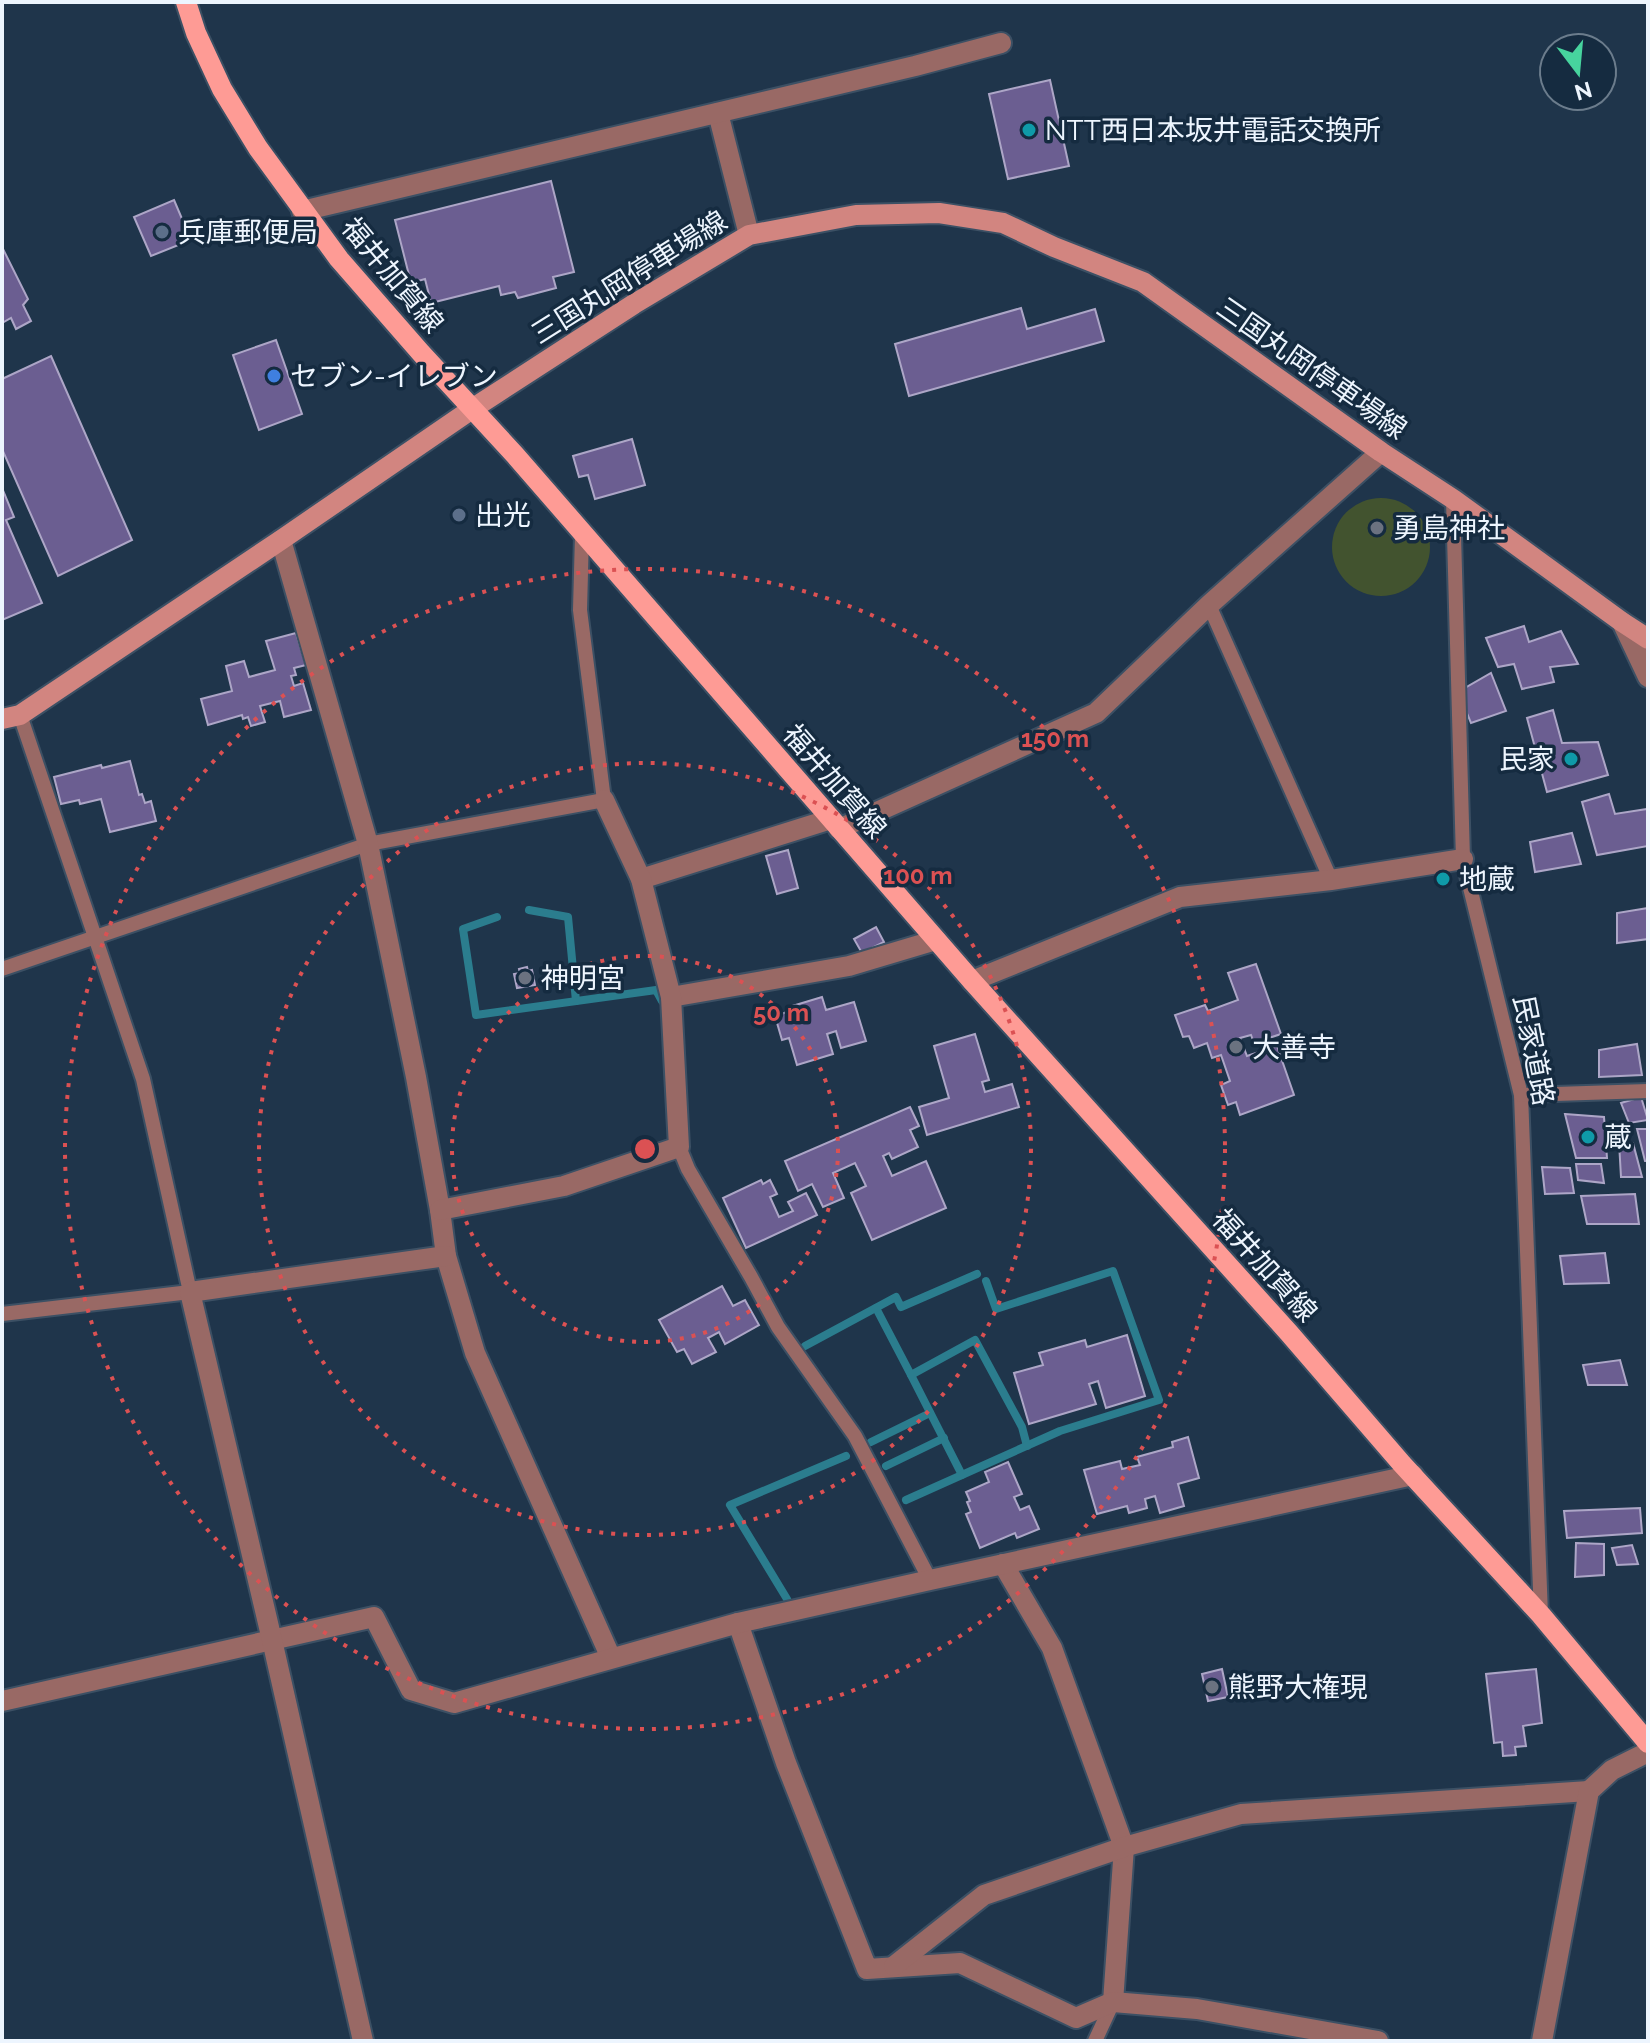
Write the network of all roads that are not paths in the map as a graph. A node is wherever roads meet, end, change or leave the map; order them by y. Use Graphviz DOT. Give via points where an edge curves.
graph roads {
  1 [pos="186,2"];
  2 [pos="1001,43"];
  3 [pos="718,113"];
  4 [pos="302,211"];
  5 [pos="749,235"];
  6 [pos="472,409"];
  7 [pos="1381,452"];
  8 [pos="1453,499"];
  9 [pos="582,535"];
  10 [pos="281,540"];
  11 [pos="1209,605"];
  12 [pos="1622,622"];
  13 [pos="1648,639"];
  14 [pos="1648,677"];
  15 [pos="11,717"];
  16 [pos="604,800"];
  17 [pos="835,824"];
  18 [pos="368,844"];
  19 [pos="1463,859"];
  20 [pos="641,879"];
  21 [pos="1331,880"];
  22 [pos="95,939"];
  23 [pos="936,940"];
  24 [pos="2,969"];
  25 [pos="972,981"];
  26 [pos="671,997"];
  27 [pos="1648,1091"];
  28 [pos="1521,1095"];
  29 [pos="679,1147"];
  30 [pos="440,1210"];
  31 [pos="446,1256"];
  32 [pos="190,1292"];
  33 [pos="2,1314"];
  34 [pos="1413,1475"];
  35 [pos="1003,1564"];
  36 [pos="930,1580"];
  37 [pos="1541,1615"];
  38 [pos="738,1623"];
  39 [pos="272,1640"];
  40 [pos="611,1658"];
  41 [pos="2,1701"];
  42 [pos="1648,1743"];
  43 [pos="1648,1752"];
  44 [pos="1589,1791"];
  45 [pos="1124,1847"];
  46 [pos="894,1966"];
  47 [pos="1113,2002"];
  48 [pos="363,2041"];
  49 [pos="1095,2041"];
  50 [pos="1378,2041"];
  51 [pos="1542,2041"];
  1 -- 4 [label="main road, 福井加賀線" via="222,89"];
  2 -- 3 [label="street"];
  3 -- 4 [label="street"];
  3 -- 5 [label="street"];
  4 -- 6 [label="main road, 福井加賀線"];
  5 -- 6 [label="main road, 三国丸岡停車場線"];
  5 -- 7 [label="main road, 三国丸岡停車場線" via="856,215 939,213 1003,223 1143,282"];
  6 -- 9 [label="main road, 福井加賀線"];
  6 -- 10 [label="main road, 三国丸岡停車場線"];
  7 -- 8 [label="main road, 三国丸岡停車場線"];
  7 -- 11 [label="street"];
  8 -- 12 [label="main road, 三国丸岡停車場線"];
  8 -- 19 [label="lane, 民家道路"];
  9 -- 16 [label="lane" via="580,610"];
  9 -- 17 [label="main road, 福井加賀線"];
  10 -- 15 [label="main road, 三国丸岡停車場線"];
  10 -- 18 [label="street"];
  11 -- 17 [label="street" via="1096,713"];
  11 -- 21 [label="lane"];
  12 -- 13 [label="main road, 三国丸岡停車場線"];
  12 -- 14 [label="street"];
  15 -- 22 [label="lane"];
  16 -- 18 [label="lane"];
  16 -- 20 [label="street"];
  17 -- 20 [label="street"];
  17 -- 23 [label="main road, 福井加賀線"];
  18 -- 22 [label="lane"];
  18 -- 30 [label="street"];
  19 -- 21 [label="street"];
  19 -- 28 [label="lane, 民家道路"];
  20 -- 26 [label="street"];
  21 -- 25 [label="street" via="1180,897"];
  22 -- 24 [label="lane"];
  22 -- 32 [label="lane" via="143,1079"];
  23 -- 25 [label="main road, 福井加賀線"];
  23 -- 26 [label="street" via="849,966"];
  25 -- 34 [label="main road, 福井加賀線"];
  26 -- 29 [label="street"];
  27 -- 28 [label="lane"];
  28 -- 37 [label="lane, 民家道路"];
  29 -- 30 [label="street" via="564,1186"];
  29 -- 36 [label="lane" via="778,1327 855,1436"];
  30 -- 31 [label="street"];
  31 -- 32 [label="street"];
  31 -- 40 [label="street" via="475,1353"];
  32 -- 33 [label="lane"];
  32 -- 39 [label="street"];
  34 -- 35 [label="street"];
  34 -- 37 [label="main road, 福井加賀線"];
  35 -- 36 [label="street"];
  35 -- 45 [label="street" via="1052,1648"];
  36 -- 38 [label="street"];
  37 -- 42 [label="main road, 福井加賀線"];
  38 -- 40 [label="street"];
  38 -- 46 [label="street" via="867,1969"];
  39 -- 40 [label="street" via="374,1617 411,1690 454,1703"];
  39 -- 41 [label="street"];
  39 -- 48 [label="street"];
  43 -- 44 [label="street" via="1612,1770"];
  44 -- 45 [label="street" via="1241,1814"];
  44 -- 51 [label="street"];
  45 -- 46 [label="street" via="984,1895"];
  45 -- 47 [label="street"];
  46 -- 47 [label="street" via="960,1963 1076,2018"];
  47 -- 49 [label="lane"];
  47 -- 50 [label="street" via="1197,2009"];
}
